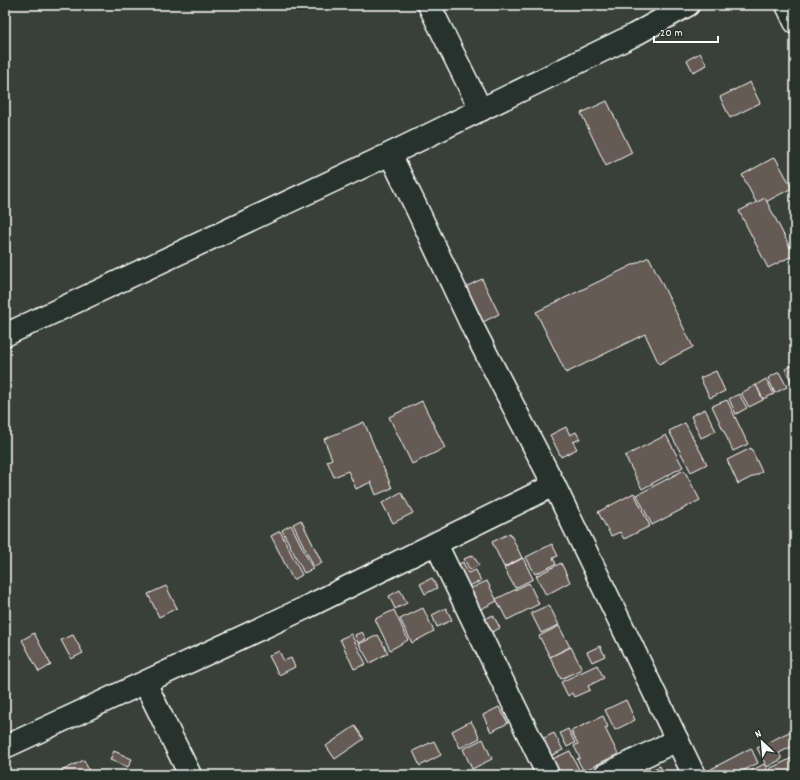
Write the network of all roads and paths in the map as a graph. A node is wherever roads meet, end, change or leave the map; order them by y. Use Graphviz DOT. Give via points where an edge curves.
graph roads {
  1 [pos="429,5"];
  2 [pos="688,5"];
  3 [pos="787,5"];
  4 [pos="795,22"];
  5 [pos="481,110"];
  6 [pos="390,154"];
  7 [pos="5,335"];
  8 [pos="554,485"];
  9 [pos="436,544"];
  10 [pos="145,683"];
  11 [pos="677,740"];
  12 [pos="5,747"];
  13 [pos="190,775"];
  14 [pos="548,775"];
  15 [pos="605,775"];
  16 [pos="694,775"];
  1 -- 5 [label="street"];
  2 -- 5 [label="street" via="634,35"];
  3 -- 4 [label="street"];
  5 -- 6 [label="street"];
  6 -- 7 [label="street"];
  6 -- 8 [label="street" via="474,330"];
  8 -- 9 [label="street"];
  8 -- 11 [label="street"];
  9 -- 10 [label="street"];
  9 -- 14 [label="street"];
  10 -- 12 [label="street"];
  10 -- 13 [label="street"];
  11 -- 15 [label="street"];
  11 -- 16 [label="street"];
}
